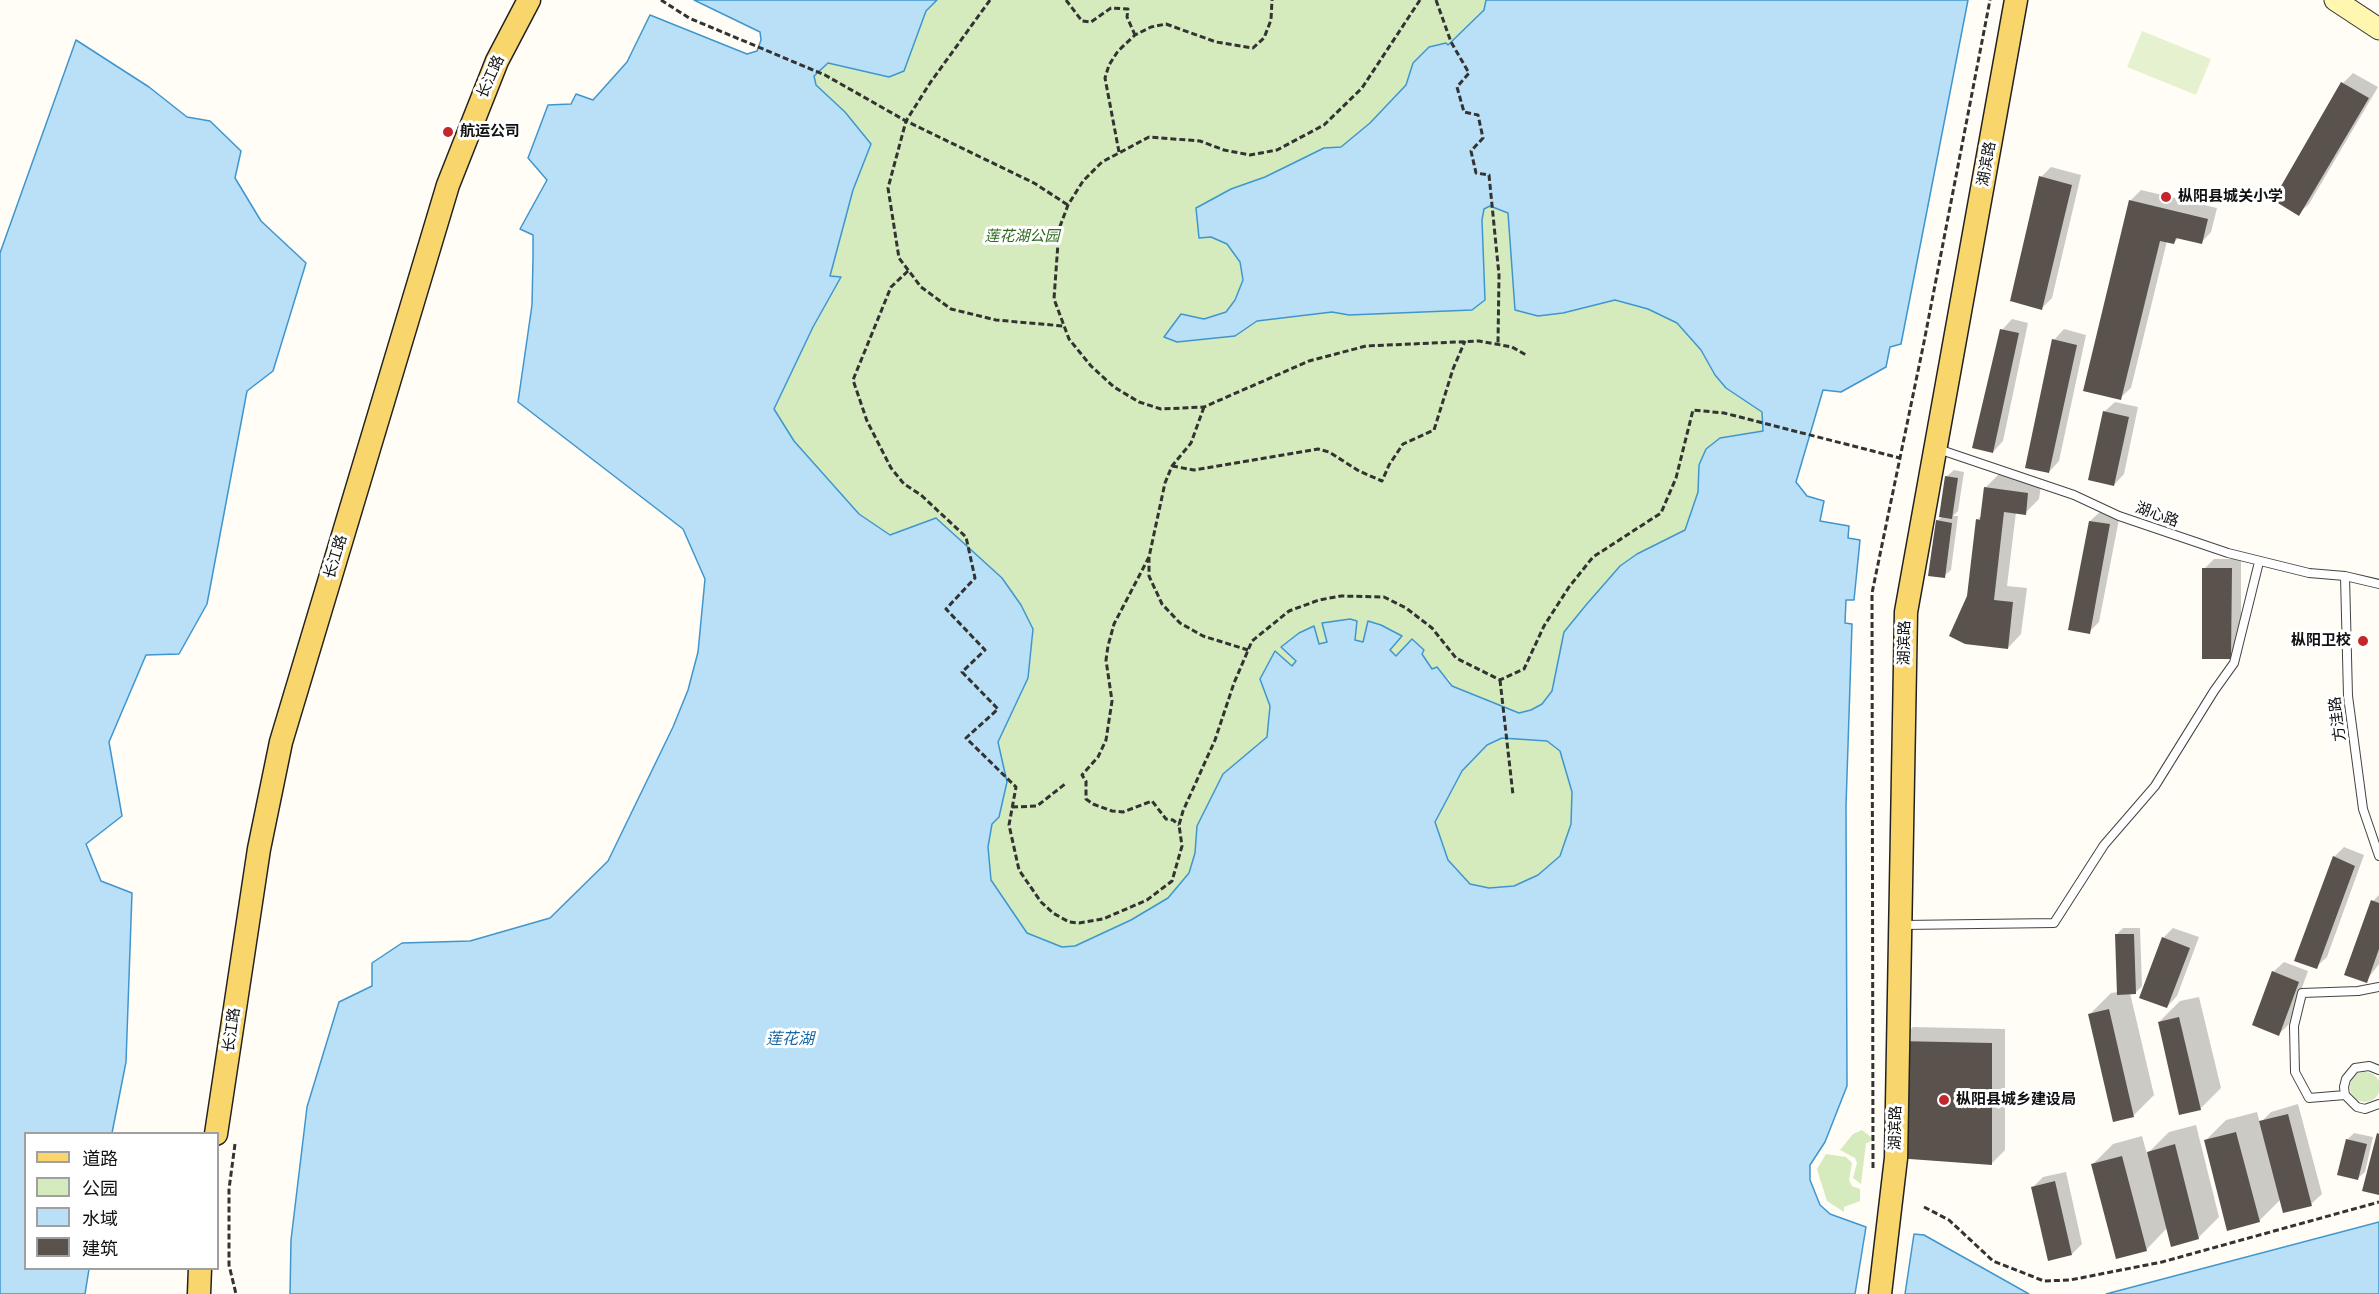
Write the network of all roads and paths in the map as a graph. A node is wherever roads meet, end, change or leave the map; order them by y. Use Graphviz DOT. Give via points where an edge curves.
graph roads {
  1 [pos="529,0"];
  2 [pos="661,0"];
  3 [pos="990,0"];
  4 [pos="1066,0"];
  5 [pos="1272,0"];
  6 [pos="1420,0"];
  7 [pos="1436,0"];
  8 [pos="1990,0"];
  9 [pos="2016,0"];
  10 [pos="2335,0"];
  11 [pos="2379,29"];
  12 [pos="1135,35"];
  13 [pos="906,121"];
  14 [pos="1119,152"];
  15 [pos="1068,205"];
  16 [pos="908,271"];
  17 [pos="1063,326"];
  18 [pos="1465,341"];
  19 [pos="1498,344"];
  20 [pos="1526,355"];
  21 [pos="1204,407"];
  22 [pos="1934,448"];
  23 [pos="1900,458"];
  24 [pos="1172,466"];
  25 [pos="1149,557"];
  26 [pos="2259,562"];
  27 [pos="2345,576"];
  28 [pos="2379,584"];
  29 [pos="1248,650"];
  30 [pos="1500,680"];
  31 [pos="1065,784"];
  32 [pos="1513,795"];
  33 [pos="1012,807"];
  34 [pos="1179,825"];
  35 [pos="2379,856"];
  36 [pos="1900,925"];
  37 [pos="2379,987"];
  38 [pos="2379,1070"];
  39 [pos="2345,1095"];
  40 [pos="2379,1104"];
  41 [pos="226,1134"];
  42 [pos="1873,1170"];
  43 [pos="2379,1202"];
  44 [pos="1924,1207"];
  45 [pos="200,1270"];
  46 [pos="199,1294"];
  47 [pos="236,1294"];
  48 [pos="1880,1294"];
  1 -- 41 [label="main road, 长江路" via="497,61 448,185 281,742 259,849"];
  2 -- 13 [label="path" via="689,18 825,75"];
  3 -- 13 [label="path"];
  4 -- 12 [label="path" via="1082,21 1091,22 1111,8 1128,9 1127,17"];
  5 -- 12 [label="path" via="1271,20 1264,38 1252,48 1216,42 1166,24"];
  6 -- 14 [label="path" via="1362,88 1324,125 1276,150 1250,155 1200,141 1149,137"];
  7 -- 19 [label="path" via="1451,42 1469,73 1457,87 1464,112 1478,115 1482,138 1471,151 1476,173 1489,175 1499,275"];
  8 -- 23 [label="path"];
  9 -- 22 [label="main road, 湖滨路"];
  10 -- 11 [label="main road"];
  12 -- 14 [label="path" via="1118,51 1105,78"];
  13 -- 15 [label="path" via="1034,183"];
  13 -- 16 [label="path" via="888,188 898,258"];
  14 -- 15 [label="path" via="1083,181"];
  15 -- 17 [label="path" via="1059,229 1054,299"];
  16 -- 17 [label="path" via="921,287 951,309 996,320"];
  16 -- 33 [label="path" via="891,287 853,380 867,421 891,468 966,537 975,578 946,609 985,650 962,672 998,709 966,738 1016,787"];
  17 -- 21 [label="path" via="1091,366 1139,402 1161,409"];
  18 -- 19 [label="path"];
  18 -- 21 [label="path" via="1366,346 1341,352 1310,361"];
  18 -- 24 [label="path" via="1434,430 1403,444 1382,481 1318,449 1194,470"];
  19 -- 20 [label="path"];
  21 -- 24 [label="path" via="1191,443"];
  22 -- 26 [label="lane, 湖心路" via="2074,495 2177,537"];
  22 -- 36 [label="main road, 湖滨路" via="1906,612"];
  23 -- 30 [label="path" via="1747,418 1693,410 1676,478 1661,513 1593,557 1544,626 1524,669"];
  23 -- 42 [label="path" via="1872,593"];
  24 -- 25 [label="path" via="1160,501"];
  25 -- 29 [label="path" via="1154,591 1180,623 1203,636"];
  25 -- 34 [label="path" via="1111,635 1106,660 1112,701 1106,740 1098,758 1082,775 1086,799 1093,804 1123,812 1152,801 1166,819"];
  26 -- 27 [label="lane, 湖心路"];
  26 -- 36 [label="lane" via="2234,663 2155,786 2104,845 2054,923"];
  27 -- 28 [label="lane, 湖心路"];
  27 -- 35 [label="lane, 方洼路" via="2348,696 2363,809"];
  29 -- 30 [label="path" via="1267,627 1289,611 1319,600 1384,597 1432,628 1456,658"];
  29 -- 34 [label="path"];
  30 -- 32 [label="path"];
  31 -- 33 [label="path" via="1037,806"];
  33 -- 34 [label="path" via="1009,825 1019,870 1041,902 1068,922 1103,919 1147,900 1172,881 1182,846"];
  36 -- 48 [label="main road, 湖滨路" via="1896,1158"];
  37 -- 39 [label="lane" via="2302,993 2294,1026 2295,1072 2309,1098"];
  38 -- 39 [label="lane" via="2369,1065 2355,1068 2346,1079"];
  39 -- 40 [label="lane" via="2357,1107 2365,1109"];
  41 -- 47 [label="path" via="229,1264"];
  43 -- 44 [label="path" via="2162,1262 2070,1280 2044,1281 1993,1261 1949,1220"];
  45 -- 46 [label="main road"];
}
